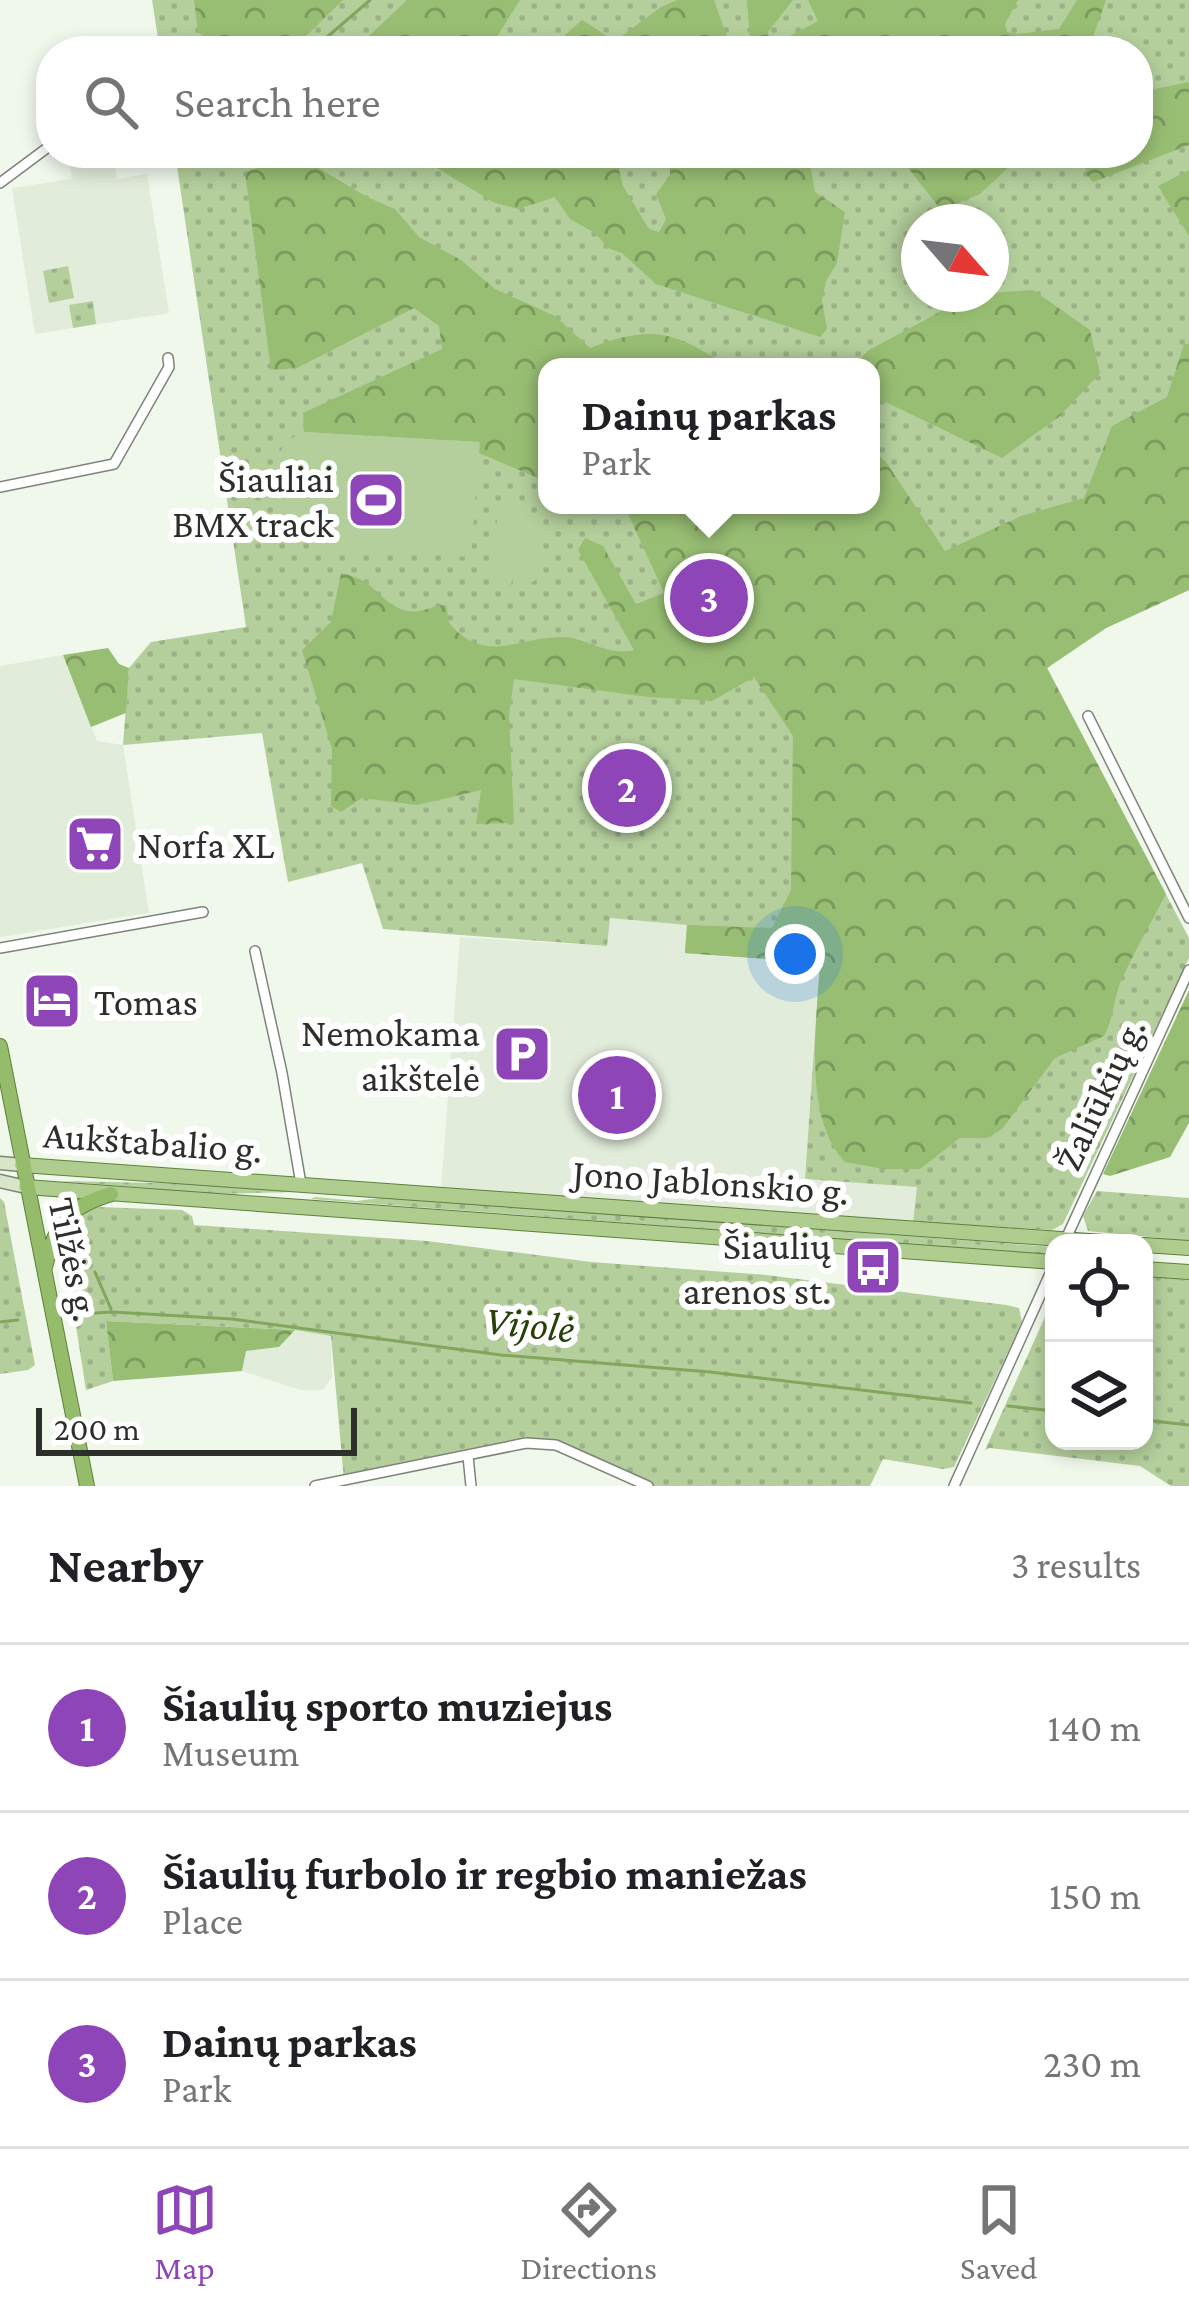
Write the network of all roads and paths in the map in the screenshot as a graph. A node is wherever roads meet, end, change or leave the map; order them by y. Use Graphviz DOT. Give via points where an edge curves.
graph roads {
  1 [pos="36,157"];
  2 [pos="0,183"];
  3 [pos="168,358"];
  4 [pos="0,487"];
  5 [pos="1088,716"];
  6 [pos="203,912"];
  7 [pos="1189,918"];
  8 [pos="0,948"];
  9 [pos="255,951"];
  10 [pos="1189,970"];
  11 [pos="0,1046"];
  12 [pos="0,1163"];
  13 [pos="22,1165"];
  14 [pos="0,1181"];
  15 [pos="301,1184"];
  16 [pos="26,1187"];
  17 [pos="111,1194"];
  18 [pos="299,1206"];
  19 [pos="1068,1234"];
  20 [pos="1045,1240"];
  21 [pos="1153,1246"];
  22 [pos="1189,1248"];
  23 [pos="1045,1263"];
  24 [pos="1153,1270"];
  25 [pos="44,1272"];
  26 [pos="1189,1272"];
  27 [pos="1045,1284"];
  28 [pos="468,1456"];
  29 [pos="87,1486"];
  30 [pos="315,1486"];
  31 [pos="471,1486"];
  32 [pos="648,1486"];
  33 [pos="954,1486"];
  1 -- 2 [label="street"];
  3 -- 4 [label="street" via="114,464"];
  5 -- 7 [label="street"];
  6 -- 8 [label="street"];
  9 -- 15 [label="street"];
  10 -- 19 [label="street, Žaliūkių g."];
  11 -- 13 [label="highway, Tilžės g."];
  12 -- 13 [label="main road, Aukštabalio g."];
  13 -- 15 [label="main road, Aukštabalio g."];
  13 -- 16 [label="highway, Tilžės g."];
  14 -- 16 [label="main road, Aukštabalio g."];
  15 -- 18 [label="main road"];
  15 -- 20 [label="main road, Jono Jablonskio g."];
  16 -- 17 [label="main road, Aukštabalio g."];
  16 -- 25 [label="highway, Tilžės g."];
  17 -- 18 [label="main road, Aukštabalio g."];
  17 -- 25 [label="highway" via="62,1220"];
  18 -- 23 [label="main road, Jono Jablonskio g."];
  21 -- 22 [label="main road"];
  24 -- 26 [label="main road"];
  25 -- 29 [label="highway, Tilžės g."];
  27 -- 33 [label="street"];
  28 -- 30 [label="street"];
  28 -- 31 [label="street"];
  28 -- 32 [label="street" via="556,1445"];
}
